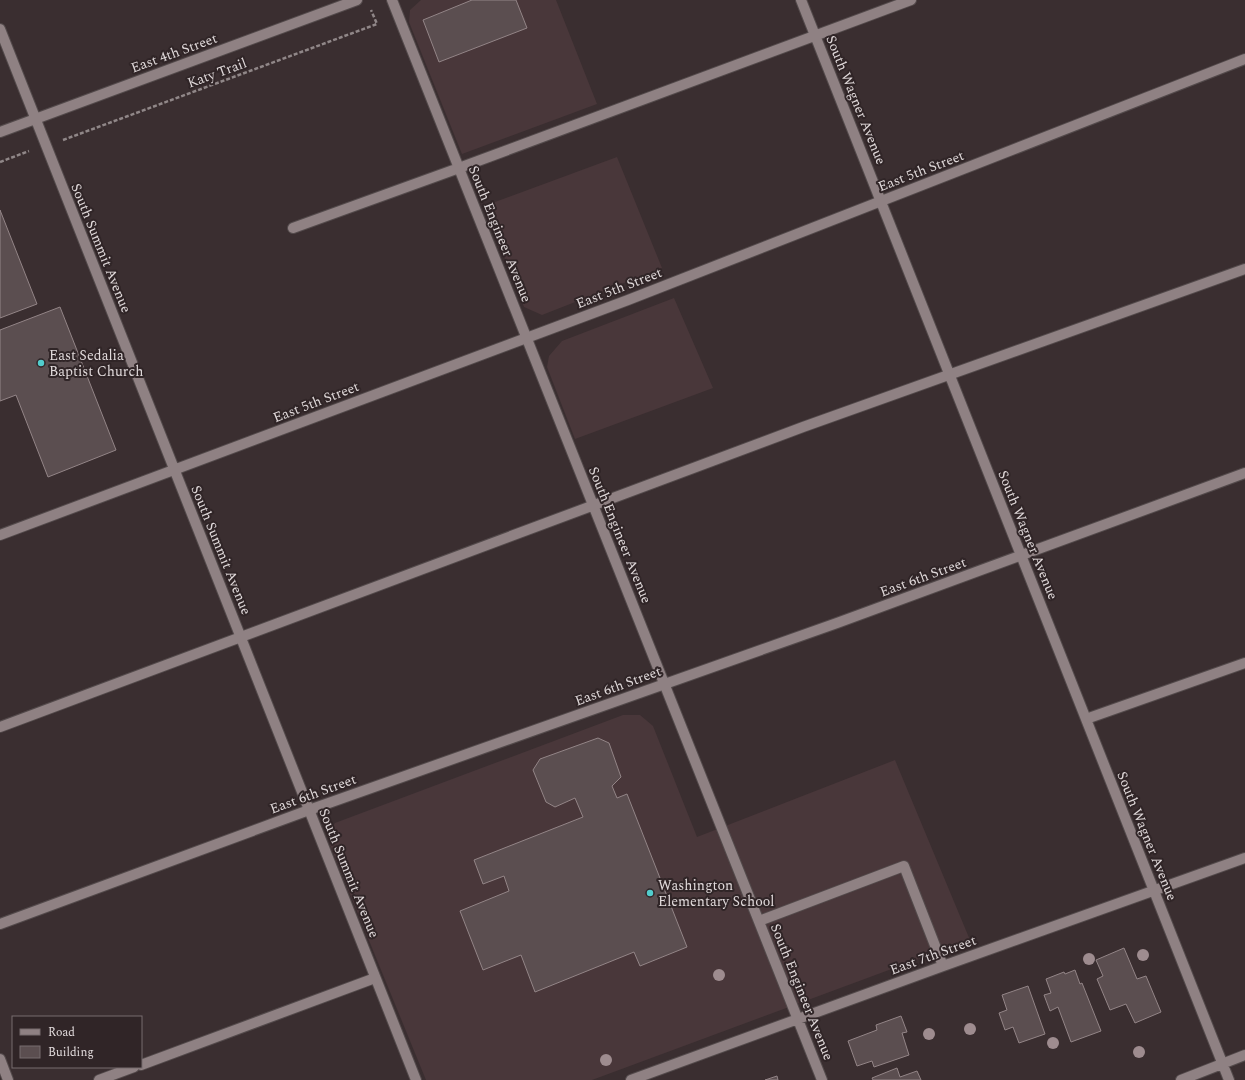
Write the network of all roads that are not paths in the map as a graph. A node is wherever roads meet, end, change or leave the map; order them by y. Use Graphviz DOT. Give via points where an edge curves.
graph roads {
  1 [pos="357,0"];
  2 [pos="392,0"];
  3 [pos="801,0"];
  4 [pos="911,0"];
  5 [pos="0,29"];
  6 [pos="815,36"];
  7 [pos="1245,59"];
  8 [pos="35,119"];
  9 [pos="0,132"];
  10 [pos="459,168"];
  11 [pos="881,201"];
  12 [pos="292,228"];
  13 [pos="1245,269"];
  14 [pos="527,338"];
  15 [pos="950,374"];
  16 [pos="174,470"];
  17 [pos="1245,473"];
  18 [pos="593,506"];
  19 [pos="0,535"];
  20 [pos="1021,555"];
  21 [pos="240,637"];
  22 [pos="1245,663"];
  23 [pos="664,684"];
  24 [pos="1086,719"];
  25 [pos="0,727"];
  26 [pos="309,810"];
  27 [pos="1245,858"];
  28 [pos="1154,891"];
  29 [pos="759,921"];
  30 [pos="0,924"];
  31 [pos="943,966"];
  32 [pos="376,978"];
  33 [pos="798,1020"];
  34 [pos="1245,1055"];
  35 [pos="0,1059"];
  36 [pos="1222,1064"];
  37 [pos="142,1065"];
  38 [pos="131,1068"];
  39 [pos="8,1080"];
  40 [pos="99,1080"];
  41 [pos="416,1080"];
  42 [pos="631,1080"];
  43 [pos="822,1080"];
  44 [pos="1180,1080"];
  45 [pos="1229,1080"];
  1 -- 8 [label="street, East 4th Street"];
  2 -- 10 [label="street, South Engineer Avenue"];
  3 -- 6 [label="street, South Wagner Avenue"];
  4 -- 6 [label="street"];
  5 -- 8 [label="street, South Summit Avenue"];
  6 -- 10 [label="street"];
  6 -- 11 [label="street, South Wagner Avenue"];
  7 -- 11 [label="street, East 5th Street"];
  8 -- 9 [label="street, East 4th Street"];
  8 -- 16 [label="street, South Summit Avenue"];
  10 -- 12 [label="street"];
  10 -- 14 [label="street, South Engineer Avenue"];
  11 -- 14 [label="street, East 5th Street"];
  11 -- 15 [label="street, South Wagner Avenue"];
  13 -- 15 [label="street"];
  14 -- 16 [label="street, East 5th Street"];
  14 -- 18 [label="street, South Engineer Avenue"];
  15 -- 18 [label="street"];
  15 -- 20 [label="street, South Wagner Avenue"];
  16 -- 19 [label="street, East 5th Street"];
  16 -- 21 [label="street, South Summit Avenue"];
  17 -- 20 [label="street, East 6th Street"];
  18 -- 21 [label="street"];
  18 -- 23 [label="street, South Engineer Avenue"];
  20 -- 23 [label="street, East 6th Street"];
  20 -- 24 [label="street, South Wagner Avenue"];
  21 -- 25 [label="street"];
  21 -- 26 [label="street, South Summit Avenue"];
  22 -- 24 [label="street"];
  23 -- 26 [label="street, East 6th Street"];
  23 -- 29 [label="street, South Engineer Avenue"];
  24 -- 28 [label="street, South Wagner Avenue"];
  26 -- 30 [label="street, East 6th Street"];
  26 -- 32 [label="street, South Summit Avenue"];
  27 -- 28 [label="street, East 7th Street"];
  28 -- 31 [label="street, East 7th Street"];
  28 -- 36 [label="street, South Wagner Avenue"];
  29 -- 31 [label="street" via="904,866"];
  29 -- 33 [label="street, South Engineer Avenue"];
  31 -- 33 [label="street, East 7th Street"];
  32 -- 37 [label="street"];
  32 -- 41 [label="street, South Summit Avenue"];
  33 -- 42 [label="street, East 7th Street"];
  33 -- 43 [label="street, South Engineer Avenue"];
  34 -- 36 [label="street"];
  35 -- 39 [label="street"];
  36 -- 44 [label="street"];
  36 -- 45 [label="street, South Wagner Avenue"];
  38 -- 40 [label="street"];
}
